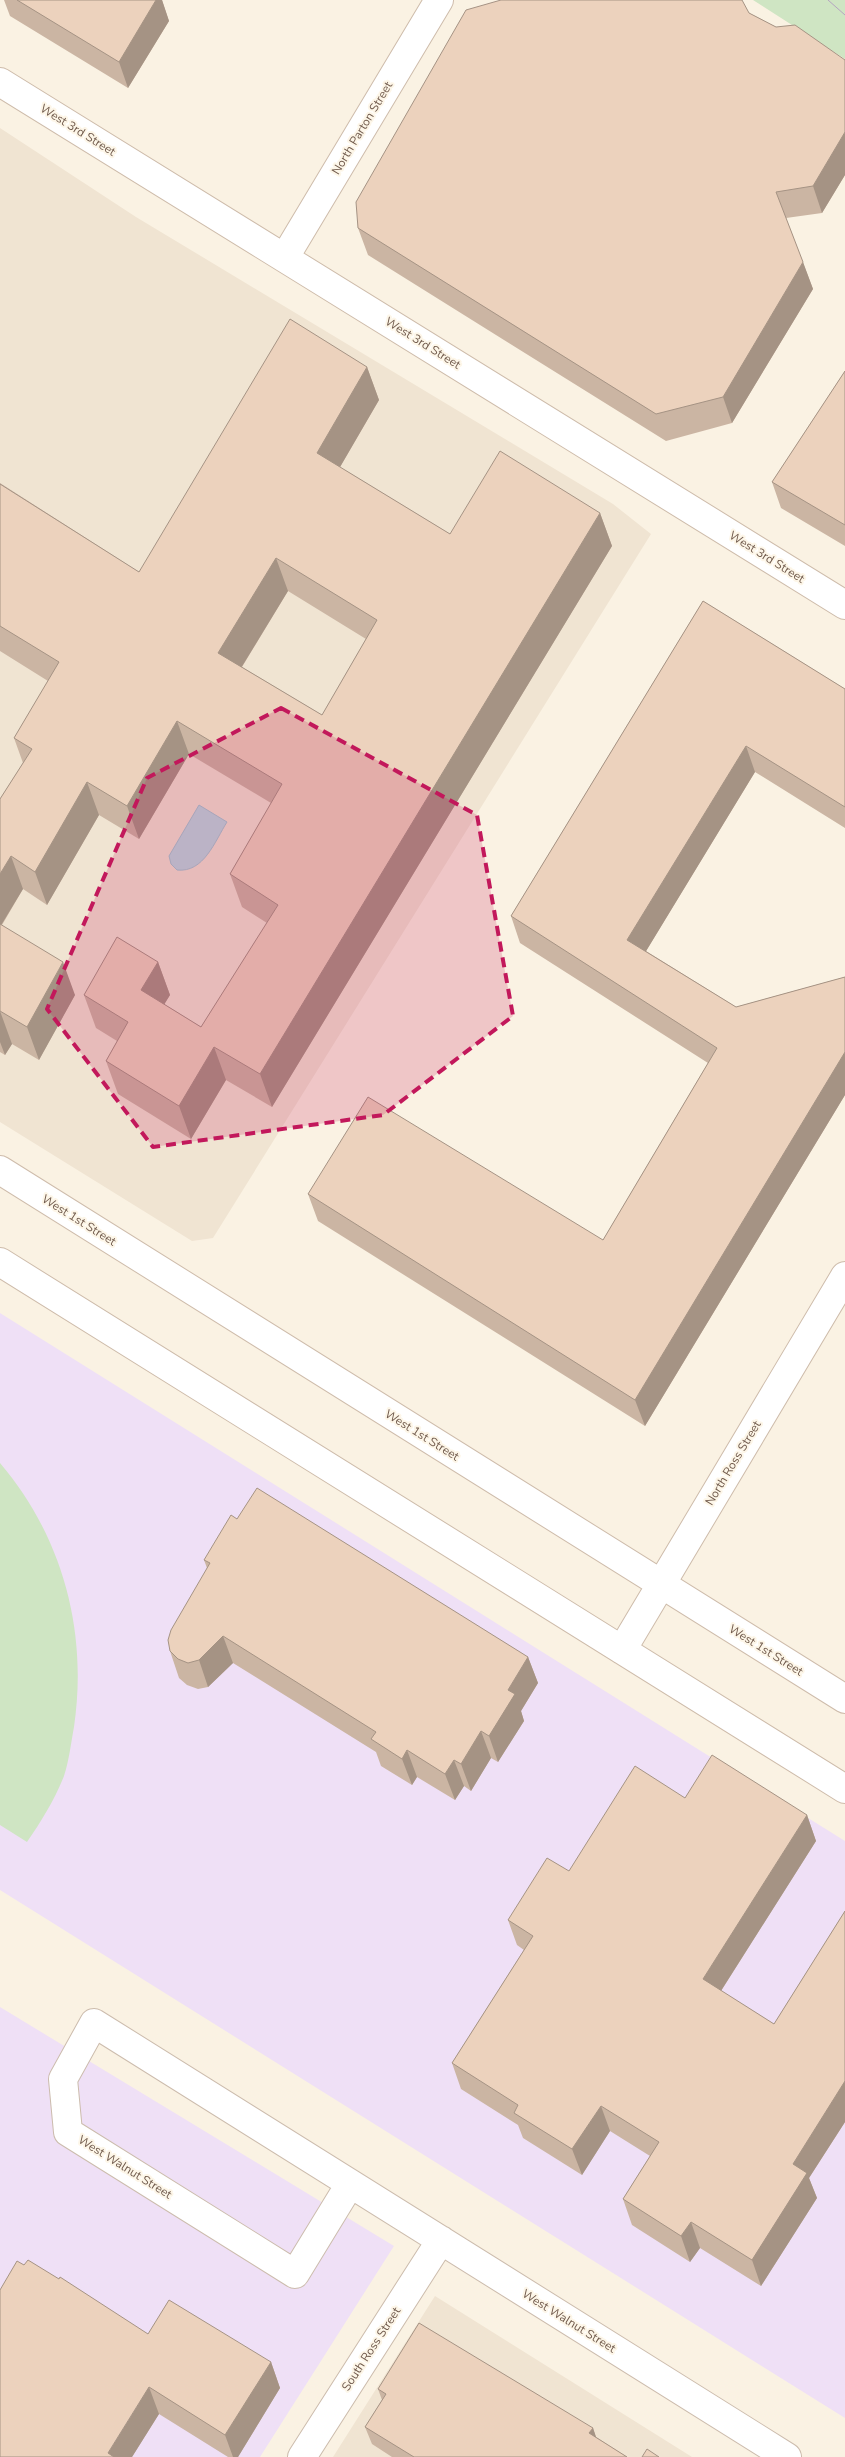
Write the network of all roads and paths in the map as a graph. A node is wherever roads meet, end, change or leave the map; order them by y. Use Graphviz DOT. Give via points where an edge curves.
graph roads {
  1 [pos="439,0"];
  2 [pos="0,82"];
  3 [pos="285,257"];
  4 [pos="845,605"];
  5 [pos="0,1170"];
  6 [pos="0,1262"];
  7 [pos="845,1276"];
  8 [pos="660,1584"];
  9 [pos="622,1650"];
  10 [pos="845,1699"];
  11 [pos="845,1789"];
  12 [pos="350,2184"];
  13 [pos="440,2240"];
  14 [pos="302,2457"];
  15 [pos="787,2457"];
  1 -- 3 [label="street, North Parton Street"];
  2 -- 3 [label="street, West 3rd Street"];
  3 -- 4 [label="street, West 3rd Street"];
  5 -- 8 [label="street, West 1st Street"];
  6 -- 9 [label="street"];
  7 -- 8 [label="street, North Ross Street"];
  8 -- 9 [label="street, North Ross Street"];
  8 -- 10 [label="street, West 1st Street"];
  9 -- 11 [label="street"];
  12 -- 12 [label="street, West Walnut Street" via="94,2023 63,2079 68,2132 295,2274"];
  12 -- 13 [label="street, West Walnut Street"];
  13 -- 14 [label="street, South Ross Street"];
  13 -- 15 [label="street, West Walnut Street"];
}
